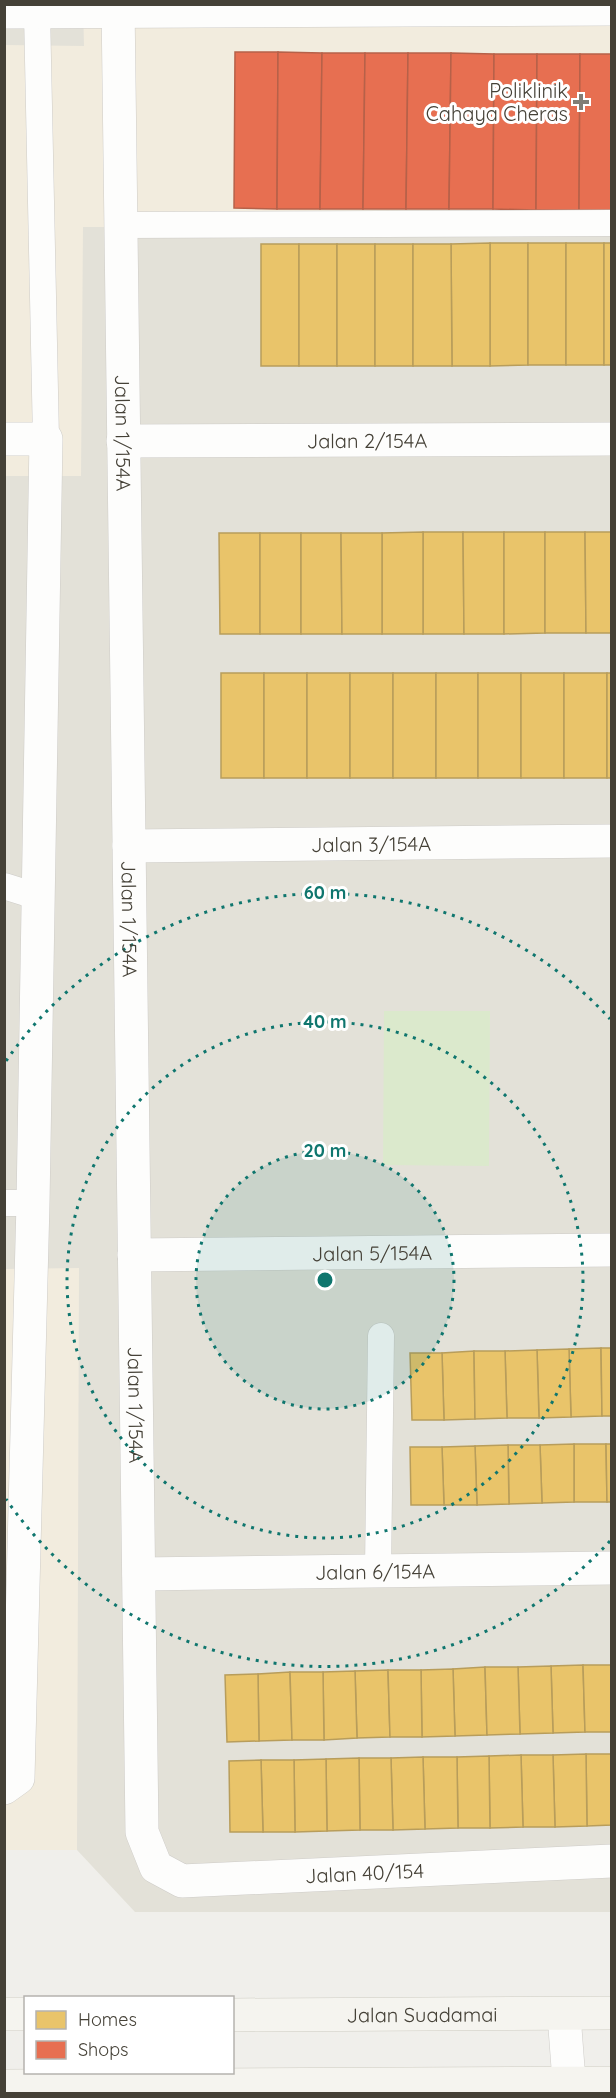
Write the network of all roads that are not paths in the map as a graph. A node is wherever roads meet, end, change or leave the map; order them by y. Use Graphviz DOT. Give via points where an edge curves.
graph roads {
  1 [pos="118,8"];
  2 [pos="612,9"];
  3 [pos="4,12"];
  4 [pos="37,12"];
  5 [pos="612,223"];
  6 [pos="121,225"];
  7 [pos="46,439"];
  8 [pos="612,439"];
  9 [pos="4,440"];
  10 [pos="123,441"];
  11 [pos="612,841"];
  12 [pos="129,846"];
  13 [pos="4,886"];
  14 [pos="39,897"];
  15 [pos="19,1203"];
  16 [pos="612,1251"];
  17 [pos="134,1256"];
  18 [pos="18,1301"];
  19 [pos="381,1336"];
  20 [pos="15,1568"];
  21 [pos="612,1568"];
  22 [pos="378,1570"];
  23 [pos="138,1574"];
  24 [pos="4,1788"];
  25 [pos="142,1832"];
  26 [pos="612,1861"];
  27 [pos="612,2013"];
  28 [pos="4,2014"];
  29 [pos="24,2014"];
  30 [pos="234,2015"];
  31 [pos="564,2015"];
  32 [pos="612,2083"];
  33 [pos="4,2086"];
  34 [pos="570,2089"];
  1 -- 2 [label="street"];
  1 -- 4 [label="street"];
  1 -- 6 [label="street, Jalan 1/154A"];
  3 -- 4 [label="street"];
  4 -- 7 [label="lane"];
  5 -- 6 [label="lane"];
  6 -- 10 [label="street, Jalan 1/154A"];
  7 -- 9 [label="street"];
  7 -- 14 [label="street"];
  8 -- 10 [label="street, Jalan 2/154A"];
  10 -- 12 [label="street, Jalan 1/154A"];
  11 -- 12 [label="street, Jalan 3/154A"];
  12 -- 17 [label="street, Jalan 1/154A"];
  13 -- 14 [label="lane"];
  14 -- 15 [label="street"];
  15 -- 18 [label="street"];
  16 -- 17 [label="street, Jalan 5/154A"];
  17 -- 23 [label="street, Jalan 1/154A"];
  18 -- 20 [label="street"];
  19 -- 22 [label="lane"];
  20 -- 24 [label="street" via="18,1778"];
  21 -- 22 [label="street, Jalan 6/154A"];
  22 -- 23 [label="street, Jalan 6/154A"];
  23 -- 25 [label="street, Jalan 1/154A"];
  25 -- 26 [label="street, Jalan 40/154" via="156,1867 182,1881"];
  27 -- 31 [label="main road, Jalan Suadamai"];
  28 -- 29 [label="main road"];
  30 -- 31 [label="main road, Jalan Suadamai"];
  31 -- 34 [label="street"];
  32 -- 34 [label="main road"];
  33 -- 34 [label="main road"];
}
